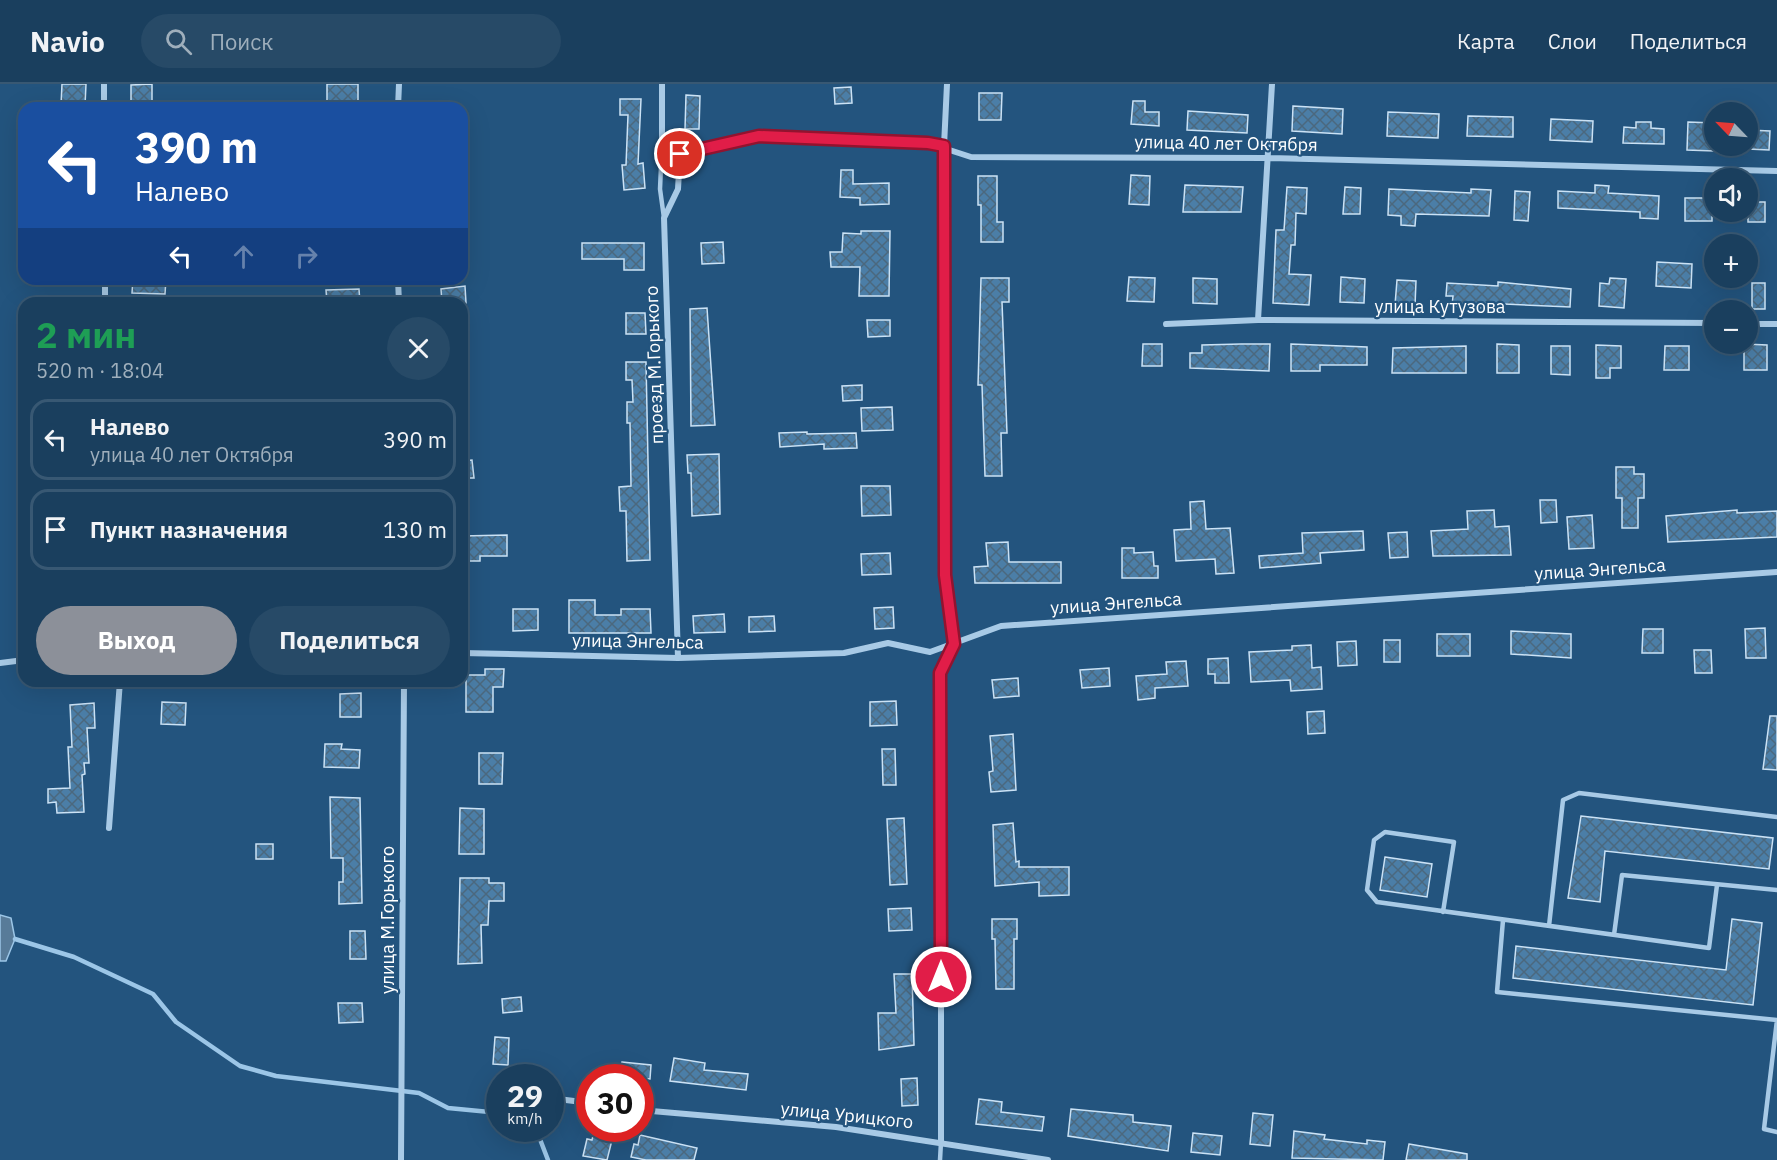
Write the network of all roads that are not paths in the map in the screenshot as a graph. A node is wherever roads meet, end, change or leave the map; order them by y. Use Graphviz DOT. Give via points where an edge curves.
graph roads {
  1 [pos="104,84"];
  2 [pos="399,84"];
  3 [pos="662,84"];
  4 [pos="947,84"];
  5 [pos="1272,84"];
  6 [pos="104,102"];
  7 [pos="398,102"];
  8 [pos="662,145"];
  9 [pos="944,146"];
  10 [pos="680,154"];
  11 [pos="1266,158"];
  12 [pos="1777,171"];
  13 [pos="664,218"];
  14 [pos="1258,320"];
  15 [pos="1704,323"];
  16 [pos="1166,324"];
  17 [pos="1758,324"];
  18 [pos="1777,324"];
  19 [pos="1777,572"];
  20 [pos="954,644"];
  21 [pos="468,653"];
  22 [pos="678,658"];
  23 [pos="18,661"];
  24 [pos="0,663"];
  25 [pos="120,687"];
  26 [pos="404,687"];
  27 [pos="1777,817"];
  28 [pos="110,828"];
  29 [pos="1717,885"];
  30 [pos="1777,890"];
  31 [pos="1443,912"];
  32 [pos="1503,920"];
  33 [pos="1549,926"];
  34 [pos="1614,934"];
  35 [pos="1777,1020"];
  36 [pos="654,1111"];
  37 [pos="1777,1132"];
  38 [pos="941,1141"];
  39 [pos="401,1160"];
  40 [pos="940,1160"];
  41 [pos="1048,1160"];
  1 -- 6 [label="street"];
  2 -- 7 [label="street"];
  3 -- 8 [label="street"];
  4 -- 9 [label="street"];
  5 -- 11 [label="street"];
  8 -- 10 [label="street"];
  8 -- 13 [label="lane" via="660,189"];
  9 -- 10 [label="street, улица 40 лет Октября" via="759,136"];
  9 -- 11 [label="street, улица 40 лет Октября" via="970,157"];
  9 -- 20 [label="street" via="945,575"];
  10 -- 13 [label="street, проезд М.Горького" via="678,189"];
  11 -- 12 [label="street, улица 40 лет Октября"];
  11 -- 14 [label="street"];
  13 -- 22 [label="street, проезд М.Горького"];
  14 -- 15 [label="street, улица Кутузова"];
  14 -- 16 [label="street, улица Кутузова"];
  17 -- 18 [label="street"];
  19 -- 20 [label="street, улица Энгельса" via="1001,626"];
  20 -- 22 [label="street, улица Энгельса" via="930,652 888,643 844,653"];
  20 -- 38 [label="street" via="940,673"];
  21 -- 22 [label="street, улица Энгельса"];
  23 -- 24 [label="street"];
  25 -- 28 [label="street"];
  26 -- 39 [label="street, улица М.Горького"];
  27 -- 33 [label="lane" via="1579,793 1563,800"];
  29 -- 30 [label="lane"];
  29 -- 34 [label="lane" via="1622,875"];
  29 -- 34 [label="lane" via="1709,948"];
  31 -- 31 [label="lane" via="1377,902 1366,890 1374,840 1385,832 1454,842"];
  31 -- 32 [label="lane"];
  32 -- 33 [label="lane"];
  32 -- 35 [label="lane" via="1497,992"];
  33 -- 34 [label="lane"];
  35 -- 37 [label="lane" via="1764,1130"];
  36 -- 38 [label="street, улица Урицкого" via="836,1127"];
  38 -- 40 [label="lane"];
  38 -- 41 [label="street, улица Урицкого"];
}
